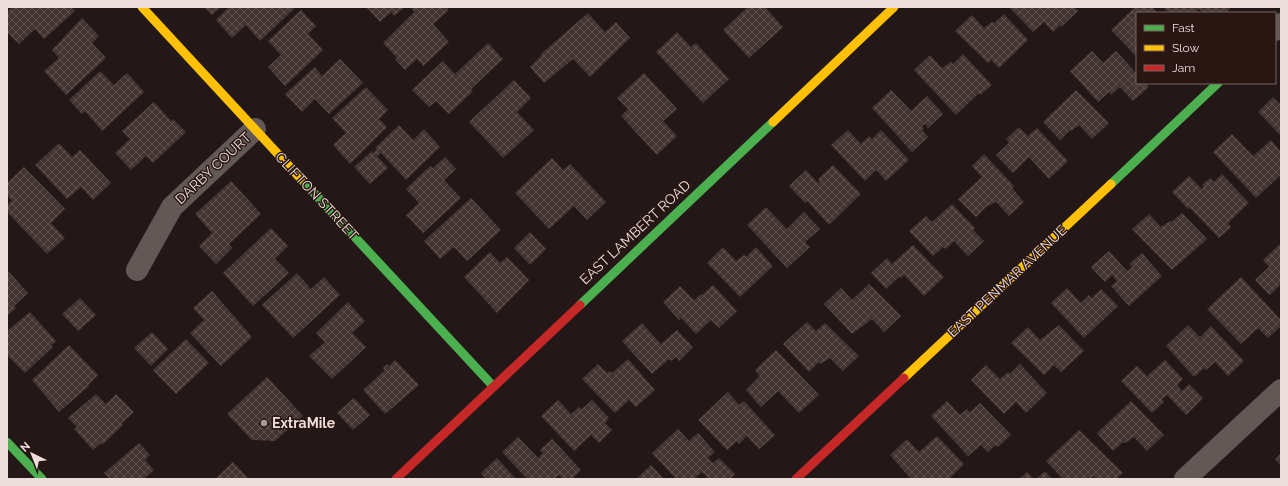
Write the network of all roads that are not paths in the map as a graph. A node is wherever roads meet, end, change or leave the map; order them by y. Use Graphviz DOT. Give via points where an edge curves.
graph roads {
  1 [pos="142,7"];
  2 [pos="894,7"];
  3 [pos="1217,84"];
  4 [pos="255,129"];
  5 [pos="137,270"];
  6 [pos="493,386"];
  7 [pos="1281,390"];
  8 [pos="7,442"];
  9 [pos="42,479"];
  10 [pos="397,479"];
  11 [pos="796,479"];
  12 [pos="1185,479"];
  1 -- 4 [label="street, CLIFTON STREET"];
  2 -- 6 [label="street, EAST LAMBERT ROAD"];
  3 -- 11 [label="street, EAST PENMAR AVENUE"];
  4 -- 5 [label="street, DARBY COURT" via="172,207"];
  4 -- 6 [label="street, CLIFTON STREET"];
  6 -- 10 [label="street, EAST LAMBERT ROAD"];
  7 -- 12 [label="street"];
  8 -- 9 [label="street"];
}
